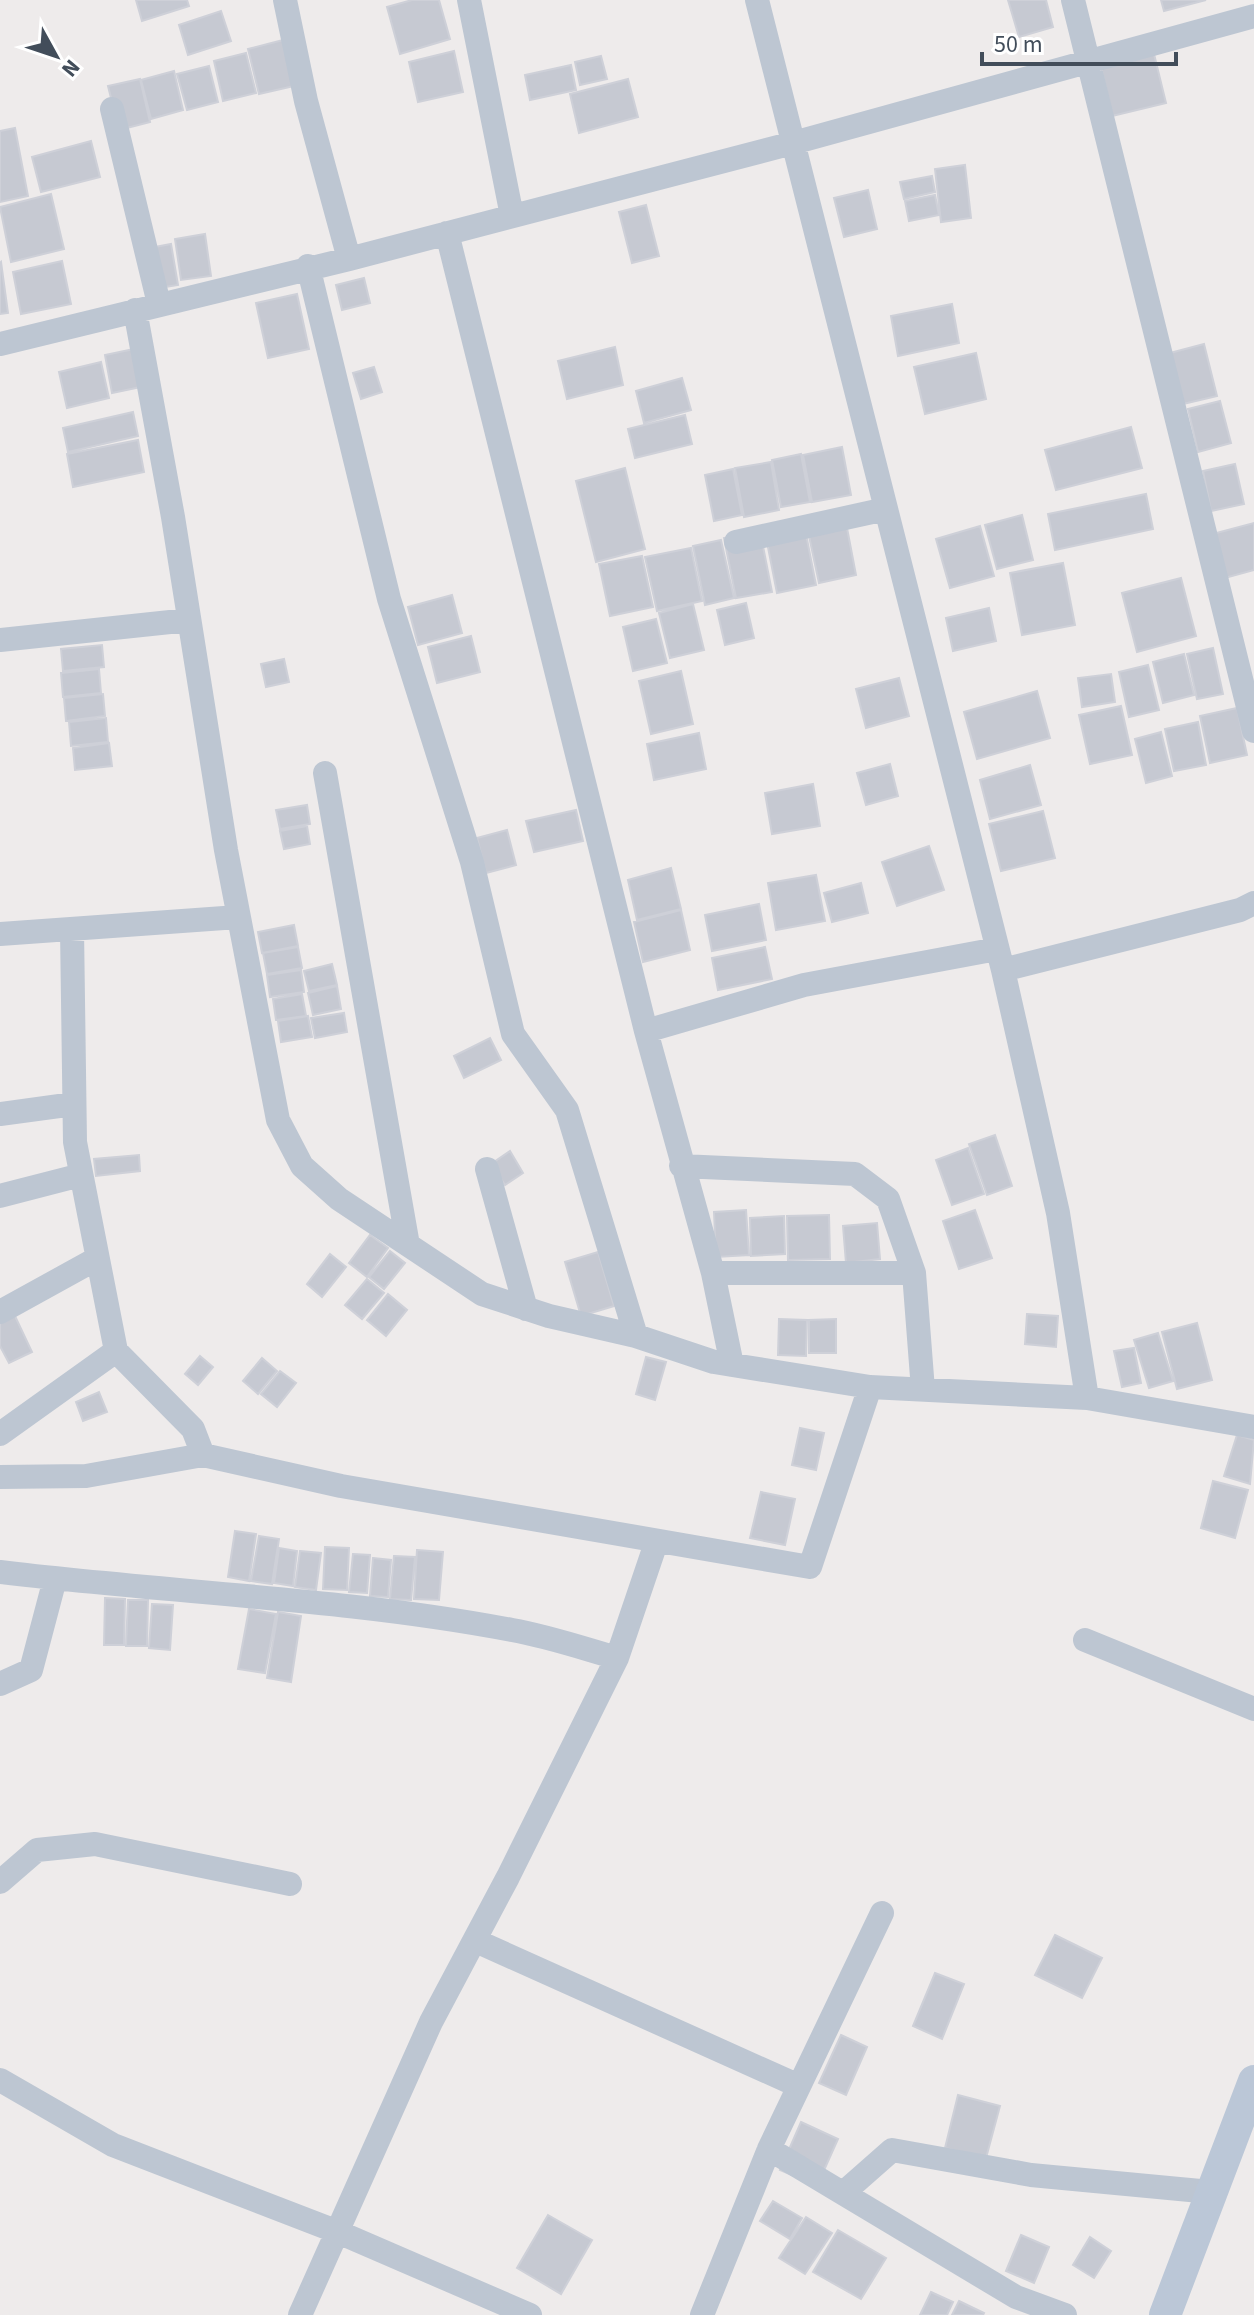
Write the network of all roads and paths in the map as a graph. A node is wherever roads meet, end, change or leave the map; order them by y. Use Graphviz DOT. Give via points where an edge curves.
graph roads {
  1 [pos="285,0"];
  2 [pos="469,0"];
  3 [pos="757,0"];
  4 [pos="1073,0"];
  5 [pos="1254,16"];
  6 [pos="1087,62"];
  7 [pos="112,109"];
  8 [pos="793,143"];
  9 [pos="512,216"];
  10 [pos="447,233"];
  11 [pos="349,259"];
  12 [pos="308,266"];
  13 [pos="159,304"];
  14 [pos="135,310"];
  15 [pos="0,344"];
  16 [pos="886,509"];
  17 [pos="736,542"];
  18 [pos="189,620"];
  19 [pos="0,640"];
  20 [pos="1254,731"];
  21 [pos="325,773"];
  22 [pos="1254,903"];
  23 [pos="238,917"];
  24 [pos="72,929"];
  25 [pos="0,934"];
  26 [pos="1000,959"];
  27 [pos="646,1031"];
  28 [pos="74,1104"];
  29 [pos="0,1114"];
  30 [pos="681,1166"];
  31 [pos="487,1169"];
  32 [pos="81,1175"];
  33 [pos="0,1196"];
  34 [pos="408,1245"];
  35 [pos="96,1259"];
  36 [pos="713,1273"];
  37 [pos="914,1273"];
  38 [pos="526,1309"];
  39 [pos="0,1312"];
  40 [pos="636,1336"];
  41 [pos="116,1351"];
  42 [pos="732,1365"];
  43 [pos="870,1387"];
  44 [pos="923,1390"];
  45 [pos="1087,1398"];
  46 [pos="1254,1427"];
  47 [pos="0,1434"];
  48 [pos="203,1455"];
  49 [pos="0,1477"];
  50 [pos="656,1543"];
  51 [pos="0,1572"];
  52 [pos="55,1579"];
  53 [pos="1085,1640"];
  54 [pos="617,1658"];
  55 [pos="0,1684"];
  56 [pos="1254,1709"];
  57 [pos="0,1882"];
  58 [pos="290,1884"];
  59 [pos="882,1913"];
  60 [pos="476,1941"];
  61 [pos="0,2080"];
  62 [pos="1254,2081"];
  63 [pos="799,2086"];
  64 [pos="769,2149"];
  65 [pos="850,2187"];
  66 [pos="1211,2192"];
  67 [pos="338,2232"];
  68 [pos="300,2315"];
  69 [pos="530,2315"];
  70 [pos="702,2315"];
  71 [pos="1065,2315"];
  72 [pos="1165,2315"];
  1 -- 11 [label="street"];
  2 -- 9 [label="street"];
  3 -- 8 [label="street"];
  4 -- 6 [label="street"];
  5 -- 6 [label="street"];
  6 -- 8 [label="street"];
  6 -- 20 [label="street"];
  7 -- 13 [label="street"];
  8 -- 9 [label="street"];
  8 -- 16 [label="street"];
  9 -- 10 [label="street"];
  10 -- 11 [label="street"];
  10 -- 27 [label="street"];
  11 -- 12 [label="street"];
  12 -- 13 [label="street"];
  12 -- 40 [label="street" via="389,599 472,862 513,1034 567,1110"];
  13 -- 14 [label="street"];
  14 -- 15 [label="street"];
  14 -- 18 [label="street"];
  16 -- 17 [label="street"];
  16 -- 26 [label="street"];
  18 -- 19 [label="street"];
  18 -- 23 [label="street"];
  21 -- 34 [label="street"];
  22 -- 26 [label="street"];
  23 -- 24 [label="street"];
  23 -- 34 [label="street" via="278,1120 302,1166 339,1199"];
  24 -- 25 [label="street"];
  24 -- 28 [label="street"];
  26 -- 27 [label="street" via="804,985"];
  26 -- 45 [label="street" via="1058,1213"];
  27 -- 30 [label="street"];
  28 -- 29 [label="street"];
  28 -- 32 [label="street"];
  30 -- 36 [label="street"];
  30 -- 37 [label="street" via="855,1174 888,1199"];
  31 -- 38 [label="street"];
  32 -- 33 [label="street"];
  32 -- 35 [label="street"];
  34 -- 38 [label="street" via="482,1294"];
  35 -- 39 [label="street"];
  35 -- 41 [label="street"];
  36 -- 37 [label="street"];
  36 -- 42 [label="street"];
  37 -- 44 [label="street"];
  38 -- 40 [label="street"];
  40 -- 42 [label="street"];
  41 -- 47 [label="street"];
  41 -- 48 [label="street" via="193,1429"];
  42 -- 43 [label="street"];
  43 -- 44 [label="street"];
  43 -- 50 [label="street" via="810,1567"];
  44 -- 45 [label="street"];
  45 -- 46 [label="street"];
  48 -- 49 [label="street" via="86,1476"];
  48 -- 50 [label="street" via="341,1486"];
  50 -- 54 [label="street"];
  51 -- 52 [label="street"];
  52 -- 54 [label="street" via="285,1599 498,1628"];
  52 -- 55 [label="street" via="31,1670"];
  53 -- 56 [label="street"];
  54 -- 60 [label="street"];
  57 -- 58 [label="street" via="37,1850 95,1844"];
  59 -- 63 [label="street"];
  60 -- 63 [label="street"];
  60 -- 67 [label="street" via="431,2022"];
  61 -- 67 [label="street" via="113,2145"];
  62 -- 66 [label="street"];
  63 -- 64 [label="street"];
  64 -- 70 [label="street"];
  64 -- 71 [label="street" via="1016,2297"];
  65 -- 66 [label="street" via="892,2150 1031,2175"];
  66 -- 72 [label="street"];
  67 -- 68 [label="street"];
  67 -- 69 [label="street"];
}
